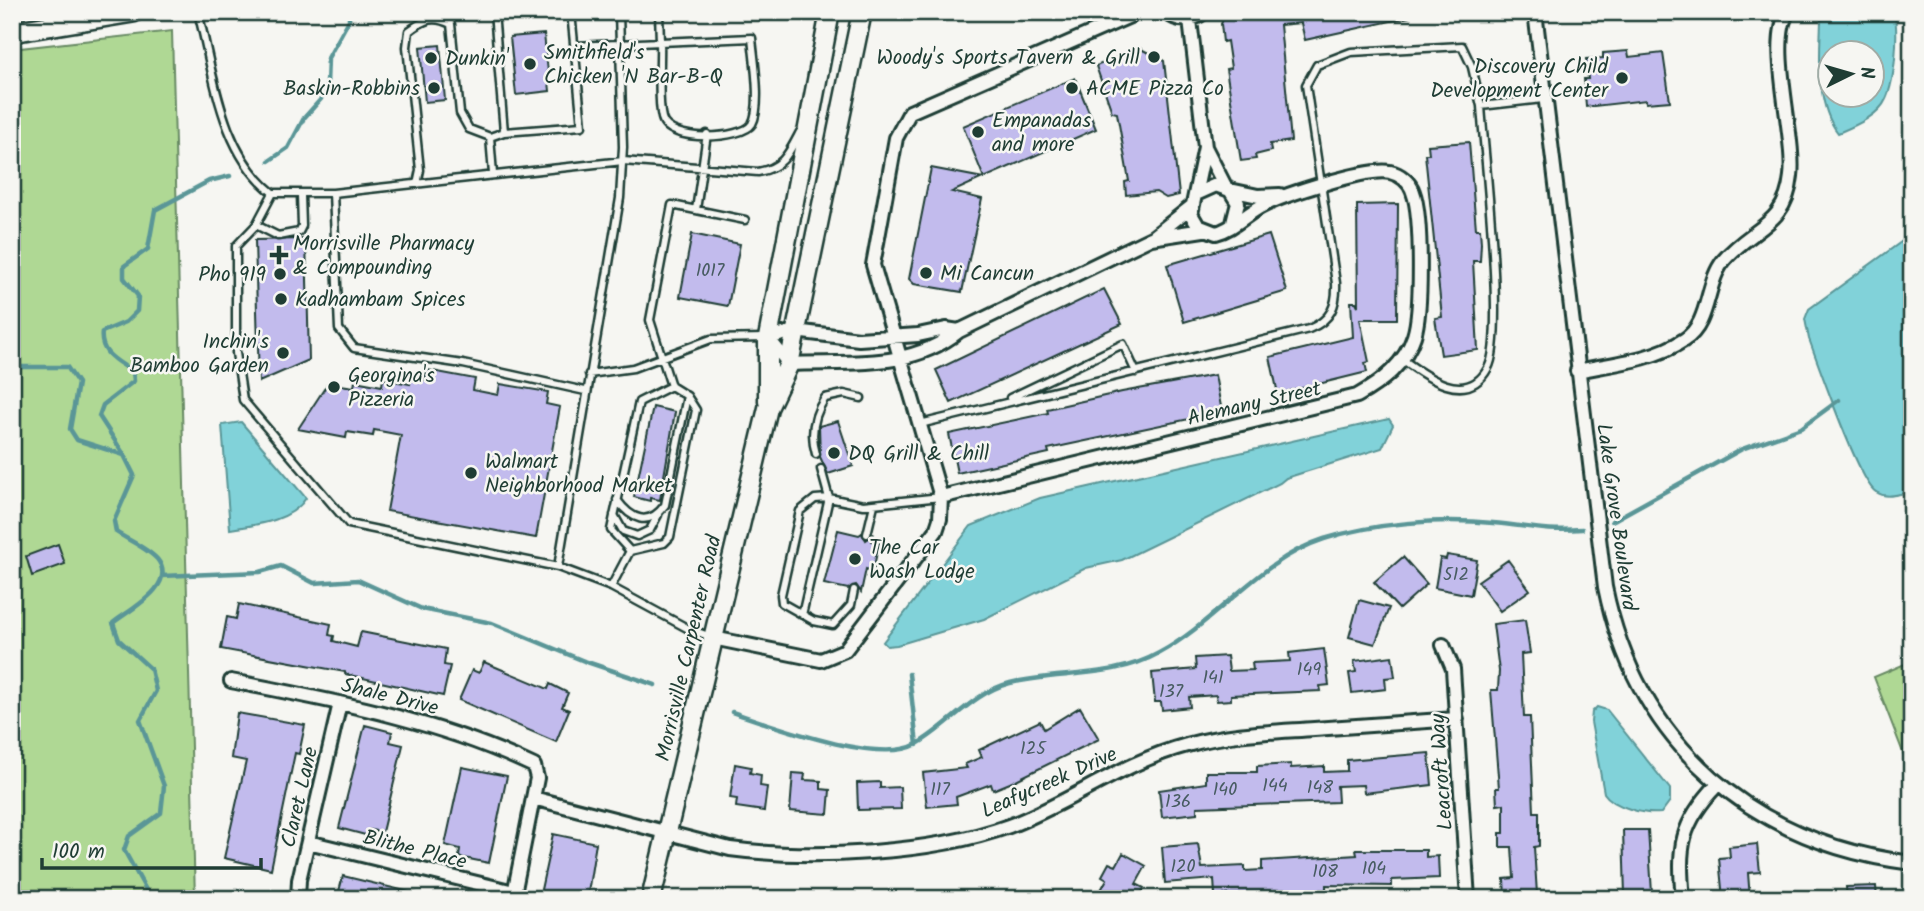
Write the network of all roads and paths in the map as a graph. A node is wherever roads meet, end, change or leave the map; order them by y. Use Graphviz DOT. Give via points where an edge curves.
graph roads {
  1 [pos="133,12"];
  2 [pos="198,12"];
  3 [pos="494,12"];
  4 [pos="571,12"];
  5 [pos="619,12"];
  6 [pos="659,12"];
  7 [pos="830,12"];
  8 [pos="862,12"];
  9 [pos="1139,12"];
  10 [pos="1166,12"];
  11 [pos="1204,12"];
  12 [pos="1535,12"];
  13 [pos="1788,12"];
  14 [pos="1190,20"];
  15 [pos="12,32"];
  16 [pos="660,42"];
  17 [pos="621,43"];
  18 [pos="575,46"];
  19 [pos="1543,99"];
  20 [pos="1480,106"];
  21 [pos="811,112"];
  22 [pos="504,132"];
  23 [pos="707,135"];
  24 [pos="490,137"];
  25 [pos="1205,147"];
  26 [pos="623,161"];
  27 [pos="703,166"];
  28 [pos="493,174"];
  29 [pos="417,184"];
  30 [pos="1320,187"];
  31 [pos="1228,189"];
  32 [pos="273,193"];
  33 [pos="333,193"];
  34 [pos="1196,194"];
  35 [pos="301,195"];
  36 [pos="1287,195"];
  37 [pos="1191,207"];
  38 [pos="696,210"];
  39 [pos="745,220"];
  40 [pos="1233,223"];
  41 [pos="256,225"];
  42 [pos="1203,230"];
  43 [pos="1151,238"];
  44 [pos="795,331"];
  45 [pos="959,331"];
  46 [pos="768,338"];
  47 [pos="895,338"];
  48 [pos="662,356"];
  49 [pos="902,359"];
  50 [pos="1402,359"];
  51 [pos="789,364"];
  52 [pos="1577,371"];
  53 [pos="1136,372"];
  54 [pos="589,374"];
  55 [pos="671,386"];
  56 [pos="585,391"];
  57 [pos="687,396"];
  58 [pos="861,398"];
  59 [pos="1000,403"];
  60 [pos="768,408"];
  61 [pos="920,424"];
  62 [pos="816,454"];
  63 [pos="821,469"];
  64 [pos="941,497"];
  65 [pos="829,498"];
  66 [pos="618,500"];
  67 [pos="874,505"];
  68 [pos="658,514"];
  69 [pos="614,515"];
  70 [pos="867,534"];
  71 [pos="631,551"];
  72 [pos="558,567"];
  73 [pos="611,587"];
  74 [pos="854,590"];
  75 [pos="802,615"];
  76 [pos="712,638"];
  77 [pos="1443,645"];
  78 [pos="231,681"];
  79 [pos="340,704"];
  80 [pos="1457,719"];
  81 [pos="1717,785"];
  82 [pos="533,798"];
  83 [pos="668,832"];
  84 [pos="308,842"];
  85 [pos="1912,863"];
  86 [pos="513,895"];
  87 [pos="298,899"];
  88 [pos="651,899"];
  89 [pos="1468,899"];
  90 [pos="1683,899"];
  1 -- 15 [label="main road"];
  2 -- 32 [label="lane" via="225,121 254,177"];
  3 -- 22 [label="lane"];
  4 -- 18 [label="lane"];
  5 -- 17 [label="lane"];
  6 -- 16 [label="lane"];
  7 -- 21 [label="main road, Morrisville Carpenter Road"];
  8 -- 44 [label="main road, Morrisville Carpenter Road"];
  9 -- 47 [label="street" via="910,112 896,138 873,265"];
  10 -- 14 [label="street"];
  11 -- 14 [label="street"];
  12 -- 19 [label="street, Lake Grove Boulevard"];
  13 -- 52 [label="street" via="1782,22 1782,60 1792,175 1783,210 1723,261 1700,322 1687,338 1667,350"];
  14 -- 25 [label="street"];
  16 -- 17 [label="lane"];
  16 -- 23 [label="lane" via="662,118 669,130 679,135"];
  16 -- 23 [label="lane" via="752,38 756,112 750,126 742,133"];
  17 -- 18 [label="lane"];
  17 -- 26 [label="lane"];
  18 -- 22 [label="lane" via="582,126"];
  19 -- 20 [label="lane"];
  19 -- 52 [label="street, Lake Grove Boulevard"];
  20 -- 30 [label="lane" via="1472,67 1462,46 1351,52 1317,65 1306,85"];
  20 -- 50 [label="lane" via="1492,260 1493,358 1479,378 1451,387 1440,385"];
  21 -- 27 [label="lane" via="777,167 758,172"];
  21 -- 46 [label="main road, Morrisville Carpenter Road"];
  22 -- 24 [label="lane"];
  23 -- 27 [label="lane"];
  24 -- 28 [label="lane"];
  24 -- 29 [label="lane" via="469,129 460,113 451,24 425,19 409,31 407,47 420,170"];
  25 -- 31 [label="street"];
  25 -- 34 [label="street"];
  26 -- 27 [label="lane"];
  26 -- 28 [label="lane"];
  26 -- 54 [label="lane" via="617,232"];
  27 -- 38 [label="lane"];
  28 -- 29 [label="lane"];
  29 -- 33 [label="lane"];
  30 -- 36 [label="street, Alemany Street"];
  30 -- 50 [label="street, Alemany Street" via="1386,171 1405,180 1413,190 1419,303 1414,337"];
  30 -- 53 [label="lane" via="1336,291 1328,318 1309,329"];
  31 -- 34 [label="street" via="1209,186"];
  31 -- 36 [label="street, Alemany Street" via="1258,196"];
  31 -- 40 [label="street" via="1238,203"];
  32 -- 35 [label="lane"];
  32 -- 41 [label="lane"];
  33 -- 35 [label="lane"];
  33 -- 56 [label="lane" via="339,328 354,348 463,364"];
  34 -- 37 [label="street"];
  35 -- 41 [label="lane" via="299,232 278,236"];
  36 -- 40 [label="street, Alemany Street"];
  37 -- 42 [label="street"];
  37 -- 43 [label="street"];
  38 -- 39 [label="lane"];
  38 -- 48 [label="lane" via="672,205 650,320"];
  40 -- 42 [label="street" via="1223,231"];
  41 -- 72 [label="lane" via="236,246 235,259 236,353 243,400 349,524"];
  42 -- 43 [label="street"];
  43 -- 45 [label="street"];
  44 -- 46 [label="street"];
  44 -- 47 [label="street" via="859,339"];
  44 -- 51 [label="main road, Morrisville Carpenter Road"];
  45 -- 47 [label="street"];
  45 -- 49 [label="street" via="945,342"];
  46 -- 48 [label="lane" via="711,339"];
  46 -- 51 [label="street"];
  46 -- 60 [label="main road, Morrisville Carpenter Road"];
  47 -- 49 [label="street"];
  48 -- 54 [label="lane" via="633,368"];
  48 -- 55 [label="lane"];
  49 -- 51 [label="street"];
  49 -- 61 [label="street"];
  50 -- 64 [label="street, Alemany Street" via="1372,388 1334,403"];
  51 -- 60 [label="main road, Morrisville Carpenter Road"];
  52 -- 81 [label="street, Lake Grove Boulevard" via="1605,587 1618,638 1657,716"];
  53 -- 59 [label="lane"];
  53 -- 59 [label="lane" via="1123,344"];
  54 -- 56 [label="lane"];
  55 -- 57 [label="lane"];
  55 -- 66 [label="lane" via="639,402"];
  56 -- 72 [label="lane"];
  57 -- 68 [label="lane" via="665,505"];
  57 -- 71 [label="lane" via="696,410 670,537 664,543"];
  58 -- 62 [label="lane" via="844,394 825,398 817,410 811,438"];
  59 -- 61 [label="lane"];
  60 -- 76 [label="main road, Morrisville Carpenter Road"];
  61 -- 64 [label="street"];
  63 -- 65 [label="lane"];
  64 -- 67 [label="lane"];
  64 -- 76 [label="street" via="936,531 845,650 821,660"];
  65 -- 67 [label="lane"];
  65 -- 75 [label="lane"];
  65 -- 75 [label="lane" via="815,499 800,511 780,595 782,603"];
  66 -- 68 [label="lane" via="628,515 640,519"];
  66 -- 69 [label="lane"];
  67 -- 70 [label="lane"];
  68 -- 69 [label="lane" via="650,530 637,536 623,531"];
  69 -- 71 [label="lane" via="611,530"];
  71 -- 73 [label="lane"];
  72 -- 73 [label="lane"];
  73 -- 76 [label="lane"];
  74 -- 75 [label="lane" via="851,605 834,625"];
  76 -- 83 [label="main road, Morrisville Carpenter Road"];
  77 -- 80 [label="street, Leacroft Way" via="1453,669"];
  78 -- 79 [label="street, Shale Drive"];
  79 -- 82 [label="street, Shale Drive" via="465,736 534,766"];
  79 -- 84 [label="street, Claret Lane"];
  80 -- 83 [label="street, Leafycreek Drive" via="1200,741 1147,758 1009,826 940,843 788,855 730,849"];
  80 -- 89 [label="street, Leacroft Way"];
  81 -- 85 [label="street, Lake Grove Boulevard" via="1761,816 1814,841 1850,853"];
  81 -- 90 [label="street" via="1689,819 1684,834 1680,849"];
  82 -- 83 [label="street, Leafycreek Drive"];
  82 -- 86 [label="street"];
  83 -- 88 [label="main road, Morrisville Carpenter Road"];
  84 -- 86 [label="street, Blithe Place"];
  84 -- 87 [label="street, Claret Lane"];
}
